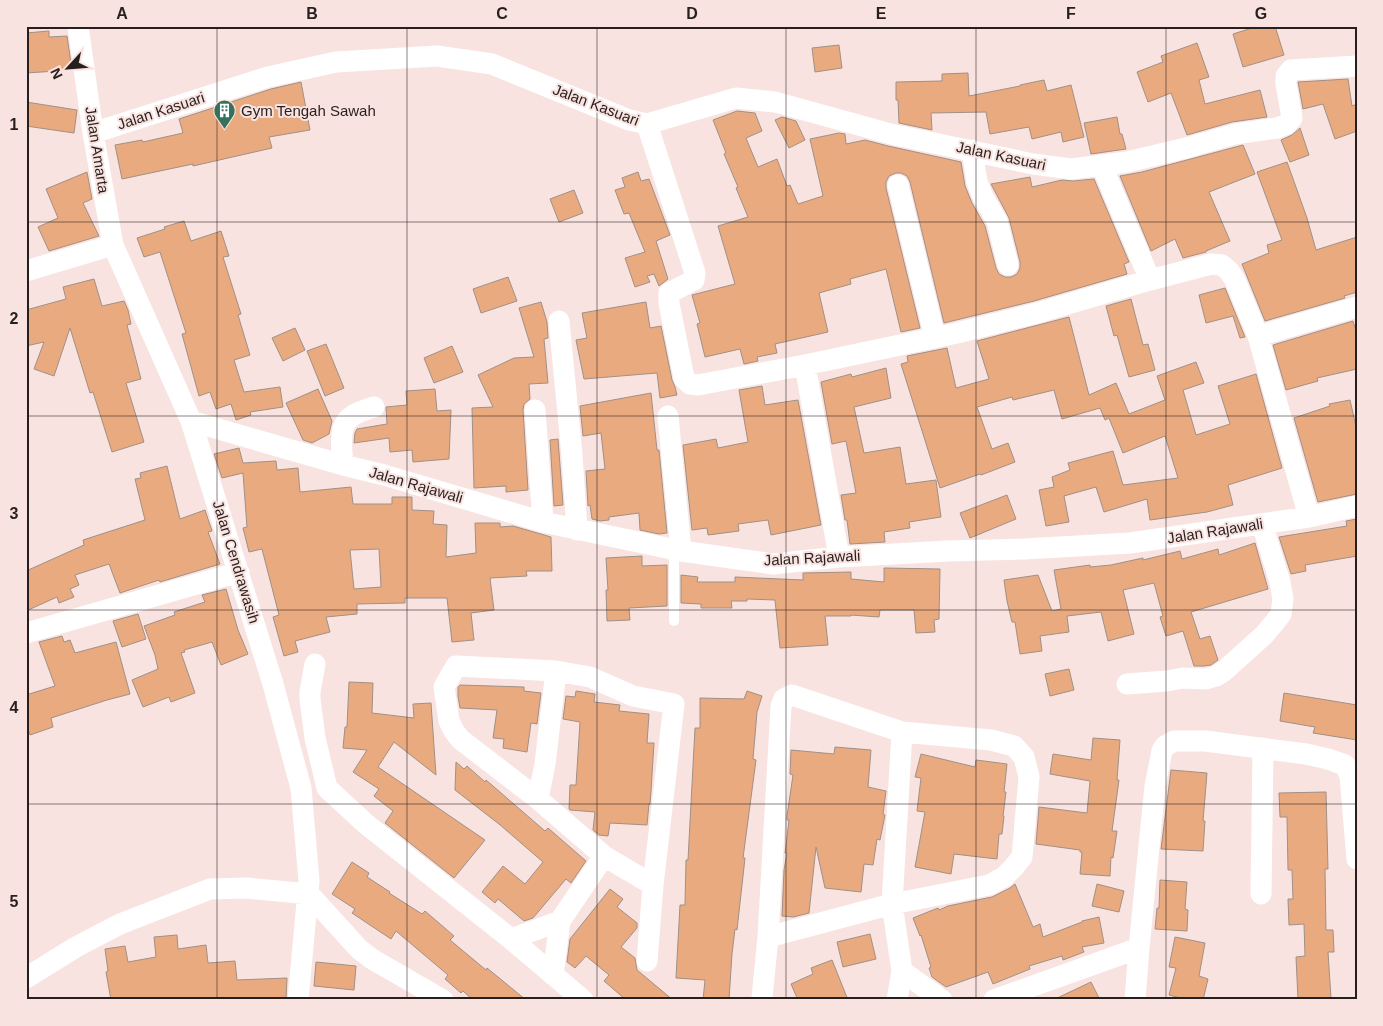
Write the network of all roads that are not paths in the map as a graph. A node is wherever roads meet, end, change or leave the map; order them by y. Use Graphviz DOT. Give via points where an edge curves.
graph roads {
  1 [pos="78,26"];
  2 [pos="1357,66"];
  3 [pos="647,124"];
  4 [pos="93,133"];
  5 [pos="972,150"];
  6 [pos="1102,166"];
  7 [pos="898,185"];
  8 [pos="113,244"];
  9 [pos="1008,265"];
  10 [pos="26,271"];
  11 [pos="1150,280"];
  12 [pos="1357,307"];
  13 [pos="559,321"];
  14 [pos="1258,336"];
  15 [pos="935,338"];
  16 [pos="805,366"];
  17 [pos="374,407"];
  18 [pos="535,410"];
  19 [pos="668,416"];
  20 [pos="191,420"];
  21 [pos="343,465"];
  22 [pos="1357,506"];
  23 [pos="1309,517"];
  24 [pos="543,522"];
  25 [pos="1262,524"];
  26 [pos="577,530"];
  27 [pos="678,550"];
  28 [pos="839,557"];
  29 [pos="239,572"];
  30 [pos="674,621"];
  31 [pos="26,633"];
  32 [pos="315,664"];
  33 [pos="556,671"];
  34 [pos="1127,684"];
  35 [pos="902,732"];
  36 [pos="1263,748"];
  37 [pos="538,799"];
  38 [pos="604,856"];
  39 [pos="1357,860"];
  40 [pos="653,885"];
  41 [pos="309,894"];
  42 [pos="1261,894"];
  43 [pos="892,904"];
  44 [pos="560,921"];
  45 [pos="768,937"];
  46 [pos="512,939"];
  47 [pos="1139,948"];
  48 [pos="647,961"];
  49 [pos="902,972"];
  50 [pos="553,975"];
  51 [pos="26,978"];
  52 [pos="762,998"];
  53 [pos="298,1000"];
  54 [pos="443,1000"];
  55 [pos="582,1000"];
  56 [pos="897,1000"];
  57 [pos="942,1000"];
  58 [pos="994,1000"];
  59 [pos="1135,1000"];
  1 -- 4 [label="street, Jalan Amarta"];
  2 -- 6 [label="street, Jalan Kasuari" via="1291,70 1286,76 1286,84 1292,118 1277,128 1236,134"];
  3 -- 4 [label="street, Jalan Kasuari" via="629,120 492,64 437,56 336,62 268,77"];
  3 -- 5 [label="street, Jalan Kasuari" via="736,98 775,102 892,134"];
  3 -- 16 [label="street" via="695,272 694,280 669,294 684,378 698,386"];
  4 -- 8 [label="street, Jalan Amarta"];
  5 -- 6 [label="street, Jalan Kasuari" via="1071,169"];
  5 -- 9 [label="street" via="977,182 997,221"];
  6 -- 11 [label="street"];
  7 -- 15 [label="street"];
  8 -- 10 [label="street"];
  8 -- 20 [label="street, Jalan Cendrawasih"];
  11 -- 14 [label="street" via="1212,264 1222,265 1235,280"];
  11 -- 15 [label="street"];
  12 -- 14 [label="street"];
  13 -- 26 [label="street"];
  14 -- 23 [label="street"];
  15 -- 16 [label="street"];
  16 -- 28 [label="street"];
  17 -- 21 [label="street" via="357,414 343,427"];
  18 -- 24 [label="street"];
  19 -- 27 [label="street"];
  20 -- 21 [label="street, Jalan Rajawali"];
  20 -- 29 [label="street, Jalan Cendrawasih"];
  21 -- 24 [label="street, Jalan Rajawali"];
  22 -- 23 [label="street, Jalan Rajawali"];
  23 -- 25 [label="street, Jalan Rajawali"];
  24 -- 26 [label="street, Jalan Rajawali"];
  25 -- 28 [label="street, Jalan Rajawali" via="1130,543"];
  25 -- 34 [label="street" via="1283,599 1281,614 1275,622 1216,676"];
  26 -- 27 [label="street, Jalan Rajawali"];
  27 -- 28 [label="street, Jalan Rajawali" via="774,564"];
  27 -- 30 [label="lane"];
  29 -- 31 [label="street"];
  29 -- 41 [label="street, Jalan Cendrawasih" via="301,788"];
  32 -- 46 [label="street" via="310,699 327,788 366,824"];
  33 -- 37 [label="street" via="546,764"];
  33 -- 37 [label="street" via="456,666 444,687 449,720 460,740"];
  33 -- 40 [label="street" via="590,677 633,696 674,704"];
  35 -- 43 [label="street"];
  35 -- 43 [label="street" via="991,740 1014,746 1024,757 1029,777 1022,857 1004,877 989,884"];
  35 -- 45 [label="street" via="792,695 784,699"];
  36 -- 39 [label="street" via="1328,758 1345,765 1350,776"];
  36 -- 42 [label="street"];
  36 -- 47 [label="street" via="1205,741 1174,741 1165,746 1155,786"];
  37 -- 38 [label="street"];
  38 -- 40 [label="street"];
  38 -- 44 [label="street"];
  40 -- 48 [label="street"];
  41 -- 51 [label="street" via="247,888 210,889 120,924"];
  41 -- 53 [label="street, Jalan Cendrawasih"];
  41 -- 54 [label="street" via="372,960"];
  43 -- 45 [label="street"];
  43 -- 49 [label="street"];
  44 -- 46 [label="street"];
  44 -- 50 [label="street"];
  45 -- 52 [label="street"];
  46 -- 50 [label="street"];
  47 -- 58 [label="street"];
  47 -- 59 [label="street"];
  49 -- 56 [label="street"];
  49 -- 57 [label="street"];
  50 -- 55 [label="street"];
}
